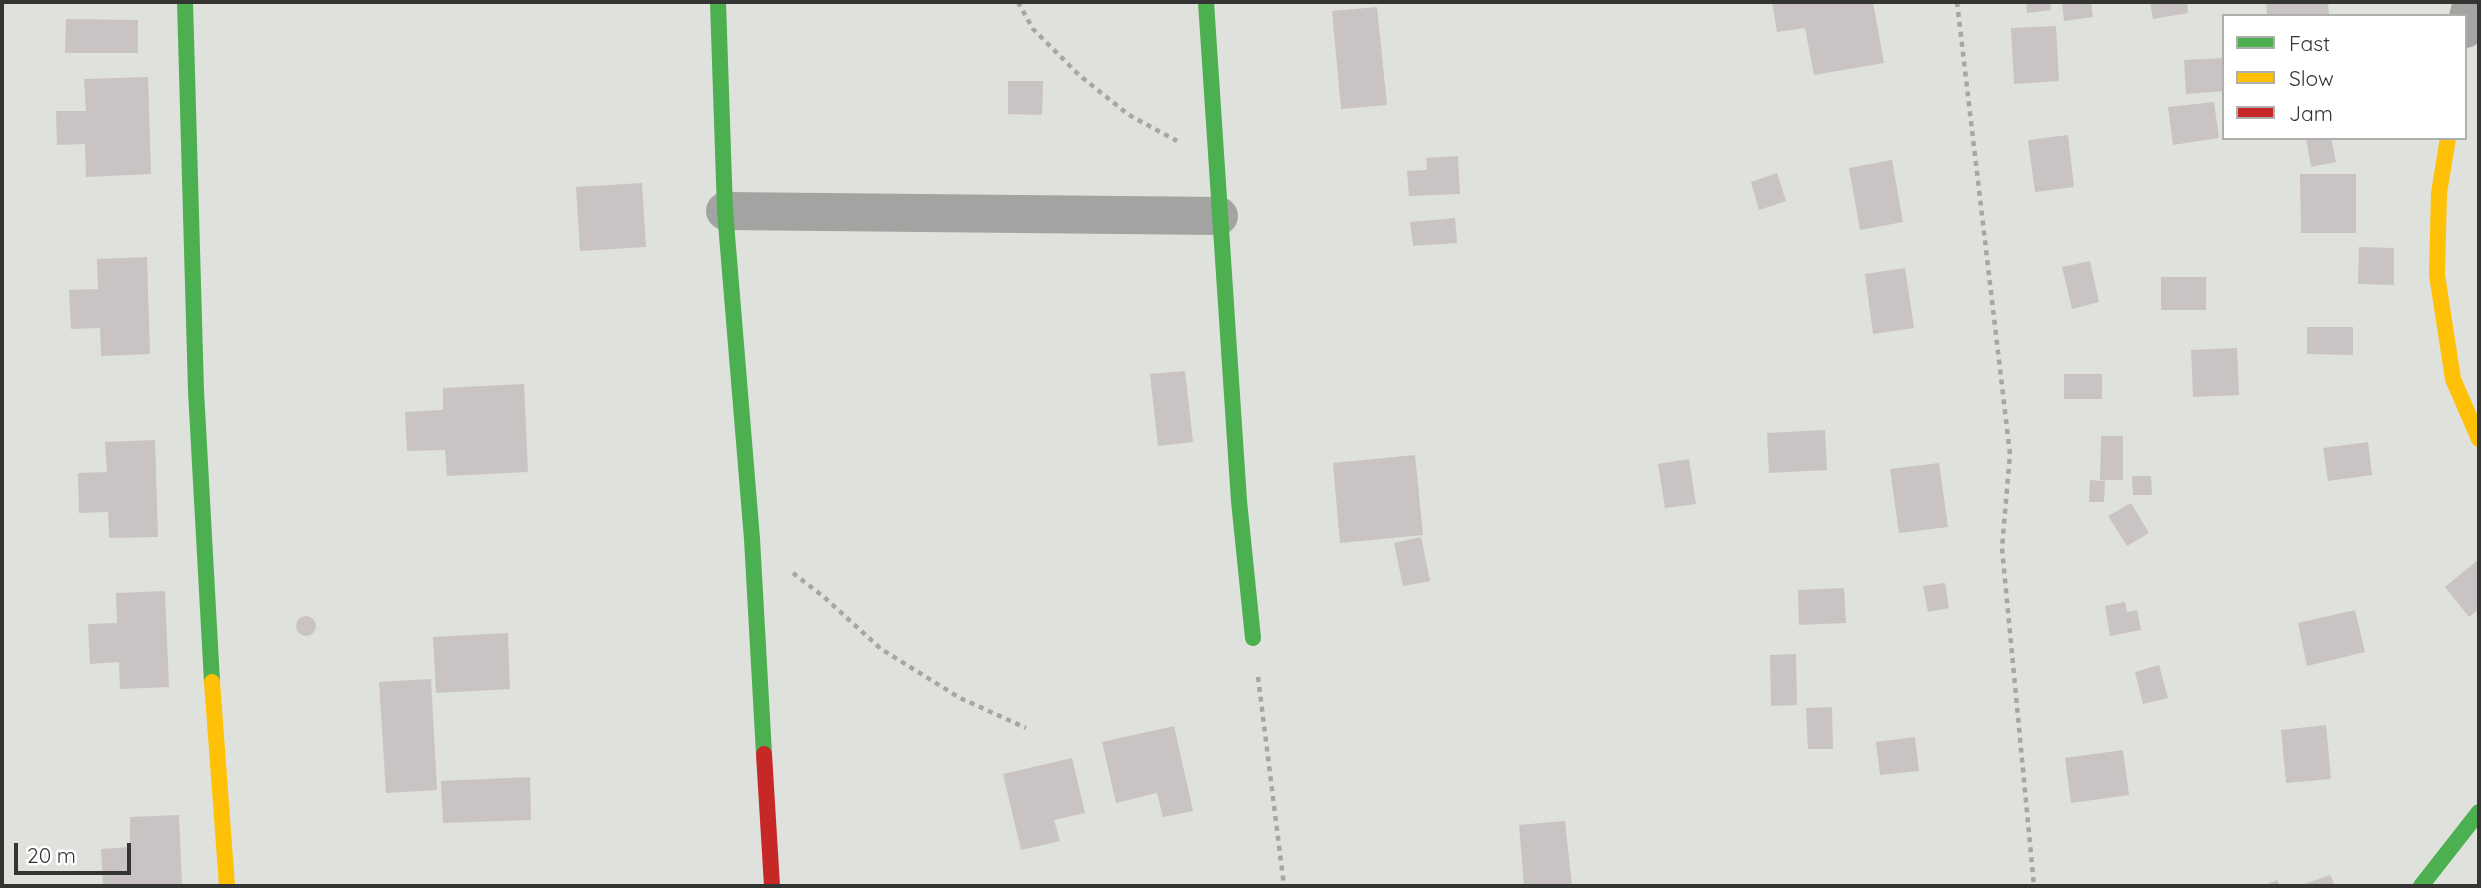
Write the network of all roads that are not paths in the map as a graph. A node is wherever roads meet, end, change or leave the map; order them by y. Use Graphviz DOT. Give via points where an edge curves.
graph roads {
  1 [pos="185,2"];
  2 [pos="718,2"];
  3 [pos="1206,2"];
  4 [pos="2472,2"];
  5 [pos="2467,21"];
  6 [pos="2448,140"];
  7 [pos="725,211"];
  8 [pos="1219,216"];
  9 [pos="2479,439"];
  10 [pos="1253,638"];
  11 [pos="2479,812"];
  12 [pos="227,886"];
  13 [pos="772,886"];
  14 [pos="2421,886"];
  1 -- 12 [label="street" via="205,583"];
  2 -- 7 [label="street"];
  3 -- 8 [label="street"];
  4 -- 5 [label="street"];
  6 -- 9 [label="street" via="2439,193 2437,275 2453,379"];
  7 -- 8 [label="street"];
  7 -- 13 [label="street" via="752,539"];
  8 -- 10 [label="street" via="1238,501"];
  11 -- 14 [label="street"];
}
